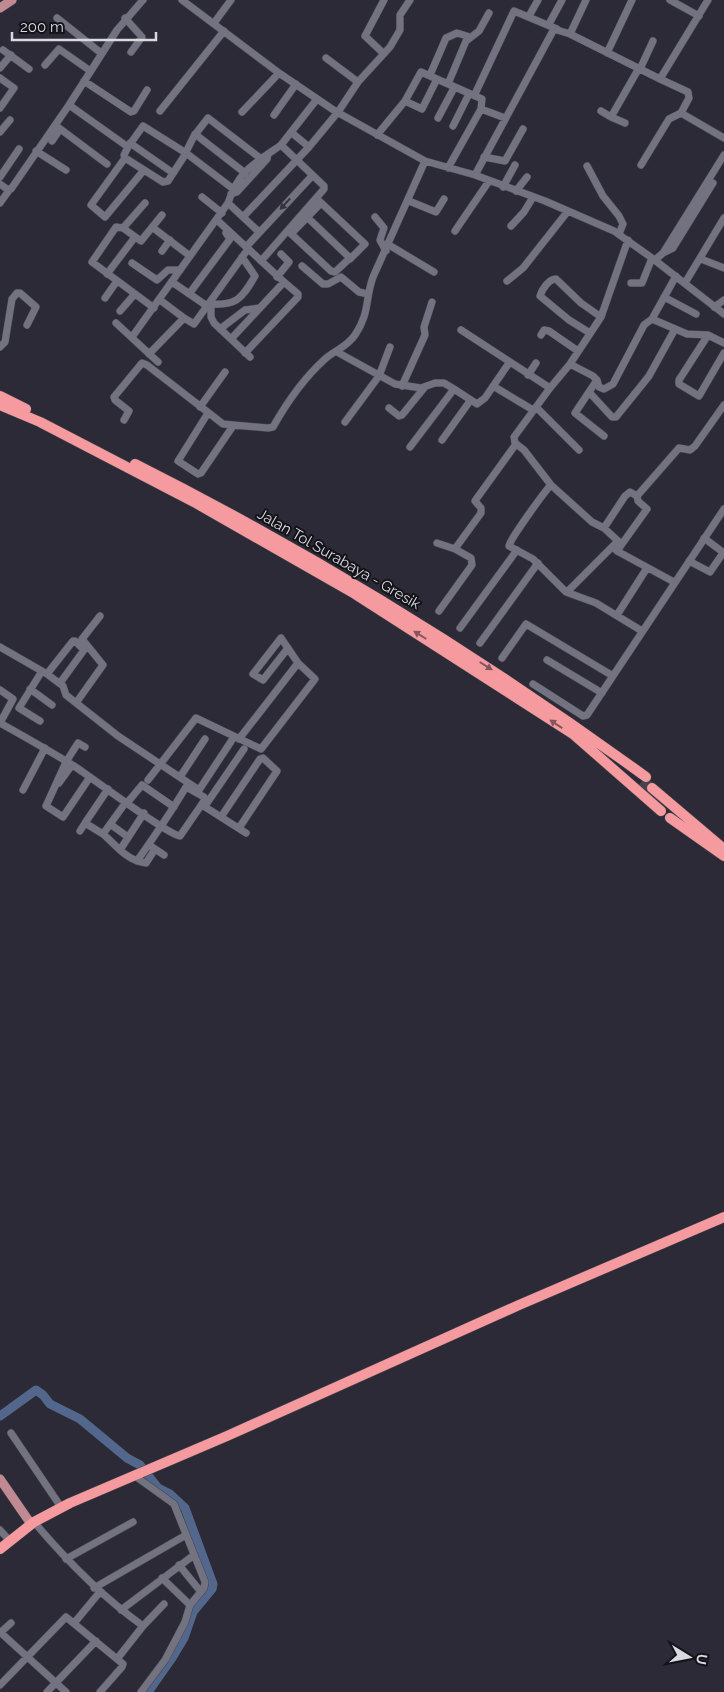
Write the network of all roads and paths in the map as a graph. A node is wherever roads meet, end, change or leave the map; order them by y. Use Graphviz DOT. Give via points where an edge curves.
graph roads {
  1 [pos="12,0"];
  2 [pos="143,0"];
  3 [pos="182,0"];
  4 [pos="231,0"];
  5 [pos="384,0"];
  6 [pos="410,0"];
  7 [pos="538,0"];
  8 [pos="562,0"];
  9 [pos="586,0"];
  10 [pos="632,0"];
  11 [pos="670,0"];
  12 [pos="708,0"];
  13 [pos="0,8"];
  14 [pos="489,13"];
  15 [pos="528,16"];
  16 [pos="699,16"];
  17 [pos="57,18"];
  18 [pos="125,18"];
  19 [pos="214,23"];
  20 [pos="549,24"];
  21 [pos="557,29"];
  22 [pos="224,31"];
  23 [pos="570,34"];
  24 [pos="470,37"];
  25 [pos="653,41"];
  26 [pos="3,50"];
  27 [pos="131,52"];
  28 [pos="382,52"];
  29 [pos="101,53"];
  30 [pos="607,53"];
  31 [pos="11,55"];
  32 [pos="326,58"];
  33 [pos="45,65"];
  34 [pos="0,68"];
  35 [pos="29,69"];
  36 [pos="640,69"];
  37 [pos="89,70"];
  38 [pos="279,74"];
  39 [pos="430,76"];
  40 [pos="0,78"];
  41 [pos="437,79"];
  42 [pos="660,79"];
  43 [pos="84,81"];
  44 [pos="358,82"];
  45 [pos="296,84"];
  46 [pos="451,86"];
  47 [pos="147,90"];
  48 [pos="472,94"];
  49 [pos="318,99"];
  50 [pos="405,101"];
  51 [pos="68,105"];
  52 [pos="0,108"];
  53 [pos="481,109"];
  54 [pos="160,111"];
  55 [pos="601,111"];
  56 [pos="242,112"];
  57 [pos="338,112"];
  58 [pos="681,113"];
  59 [pos="274,115"];
  60 [pos="611,117"];
  61 [pos="438,118"];
  62 [pos="505,118"];
  63 [pos="10,120"];
  64 [pos="625,123"];
  65 [pos="453,126"];
  66 [pos="58,127"];
  67 [pos="523,129"];
  68 [pos="0,131"];
  69 [pos="292,133"];
  70 [pos="195,134"];
  71 [pos="377,135"];
  72 [pos="724,138"];
  73 [pos="52,141"];
  74 [pos="129,145"];
  75 [pos="281,145"];
  76 [pos="308,147"];
  77 [pos="19,149"];
  78 [pos="36,151"];
  79 [pos="186,153"];
  80 [pos="268,154"];
  81 [pos="724,155"];
  82 [pos="484,157"];
  83 [pos="126,158"];
  84 [pos="260,158"];
  85 [pos="296,160"];
  86 [pos="425,161"];
  87 [pos="107,164"];
  88 [pos="515,165"];
  89 [pos="640,165"];
  90 [pos="587,166"];
  91 [pos="448,168"];
  92 [pos="66,170"];
  93 [pos="144,170"];
  94 [pos="173,173"];
  95 [pos="245,173"];
  96 [pos="475,175"];
  97 [pos="312,176"];
  98 [pos="0,177"];
  99 [pos="527,177"];
  100 [pos="489,181"];
  101 [pos="713,183"];
  102 [pos="0,184"];
  103 [pos="503,187"];
  104 [pos="10,189"];
  105 [pos="232,191"];
  106 [pos="516,191"];
  107 [pos="202,197"];
  108 [pos="533,197"];
  109 [pos="444,199"];
  110 [pos="319,201"];
  111 [pos="409,201"];
  112 [pos="0,203"];
  113 [pos="145,203"];
  114 [pos="228,203"];
  115 [pos="568,211"];
  116 [pos="222,213"];
  117 [pos="162,216"];
  118 [pos="243,217"];
  119 [pos="307,217"];
  120 [pos="375,217"];
  121 [pos="724,218"];
  122 [pos="216,221"];
  123 [pos="511,226"];
  124 [pos="152,227"];
  125 [pos="123,228"];
  126 [pos="681,229"];
  127 [pos="454,231"];
  128 [pos="259,232"];
  129 [pos="290,233"];
  130 [pos="619,234"];
  131 [pos="135,237"];
  132 [pos="170,240"];
  133 [pos="628,240"];
  134 [pos="247,248"];
  135 [pos="388,248"];
  136 [pos="162,251"];
  137 [pos="281,254"];
  138 [pos="190,256"];
  139 [pos="242,257"];
  140 [pos="350,259"];
  141 [pos="654,259"];
  142 [pos="701,259"];
  143 [pos="261,260"];
  144 [pos="132,262"];
  145 [pos="302,266"];
  146 [pos="724,268"];
  147 [pos="180,270"];
  148 [pos="434,272"];
  149 [pos="107,274"];
  150 [pos="676,276"];
  151 [pos="277,277"];
  152 [pos="117,281"];
  153 [pos="507,281"];
  154 [pos="172,282"];
  155 [pos="284,282"];
  156 [pos="632,283"];
  157 [pos="685,283"];
  158 [pos="189,294"];
  159 [pos="368,294"];
  160 [pos="134,295"];
  161 [pos="664,297"];
  162 [pos="104,298"];
  163 [pos="160,300"];
  164 [pos="724,300"];
  165 [pos="432,302"];
  166 [pos="209,305"];
  167 [pos="714,307"];
  168 [pos="154,308"];
  169 [pos="259,308"];
  170 [pos="120,311"];
  171 [pos="696,314"];
  172 [pos="724,314"];
  173 [pos="601,317"];
  174 [pos="184,318"];
  175 [pos="652,319"];
  176 [pos="116,323"];
  177 [pos="27,324"];
  178 [pos="220,329"];
  179 [pos="675,329"];
  180 [pos="461,330"];
  181 [pos="590,333"];
  182 [pos="541,335"];
  183 [pos="708,335"];
  184 [pos="132,337"];
  185 [pos="231,339"];
  186 [pos="724,343"];
  187 [pos="0,347"];
  188 [pos="390,347"];
  189 [pos="578,351"];
  190 [pos="338,352"];
  191 [pos="724,353"];
  192 [pos="149,354"];
  193 [pos="158,362"];
  194 [pos="509,363"];
  195 [pos="536,363"];
  196 [pos="570,364"];
  197 [pos="225,372"];
  198 [pos="528,375"];
  199 [pos="379,376"];
  200 [pos="597,380"];
  201 [pos="402,386"];
  202 [pos="493,386"];
  203 [pos="424,388"];
  204 [pos="550,388"];
  205 [pos="454,389"];
  206 [pos="589,392"];
  207 [pos="0,396"];
  208 [pos="470,401"];
  209 [pos="0,405"];
  210 [pos="724,405"];
  211 [pos="200,407"];
  212 [pos="388,408"];
  213 [pos="535,409"];
  214 [pos="208,413"];
  215 [pos="124,420"];
  216 [pos="345,422"];
  217 [pos="234,426"];
  218 [pos="604,436"];
  219 [pos="442,440"];
  220 [pos="516,444"];
  221 [pos="410,447"];
  222 [pos="579,450"];
  223 [pos="551,485"];
  224 [pos="637,496"];
  225 [pos="724,509"];
  226 [pos="604,528"];
  227 [pos="704,538"];
  228 [pos="618,541"];
  229 [pos="437,543"];
  230 [pos="455,549"];
  231 [pos="517,550"];
  232 [pos="618,551"];
  233 [pos="724,553"];
  234 [pos="689,561"];
  235 [pos="538,563"];
  236 [pos="647,568"];
  237 [pos="674,582"];
  238 [pos="566,592"];
  239 [pos="439,611"];
  240 [pos="617,615"];
  241 [pos="100,616"];
  242 [pos="460,628"];
  243 [pos="642,631"];
  244 [pos="480,643"];
  245 [pos="0,647"];
  246 [pos="288,648"];
  247 [pos="502,658"];
  248 [pos="547,660"];
  249 [pos="298,663"];
  250 [pos="44,672"];
  251 [pos="613,676"];
  252 [pos="60,683"];
  253 [pos="533,684"];
  254 [pos="30,689"];
  255 [pos="0,690"];
  256 [pos="602,693"];
  257 [pos="76,703"];
  258 [pos="52,705"];
  259 [pos="40,721"];
  260 [pos="0,723"];
  261 [pos="573,734"];
  262 [pos="237,738"];
  263 [pos="205,739"];
  264 [pos="85,747"];
  265 [pos="45,748"];
  266 [pos="244,749"];
  267 [pos="69,764"];
  268 [pos="160,764"];
  269 [pos="90,777"];
  270 [pos="180,777"];
  271 [pos="148,780"];
  272 [pos="23,790"];
  273 [pos="108,790"];
  274 [pos="127,802"];
  275 [pos="203,805"];
  276 [pos="174,807"];
  277 [pos="661,811"];
  278 [pos="144,813"];
  279 [pos="221,817"];
  280 [pos="670,818"];
  281 [pos="85,823"];
  282 [pos="110,824"];
  283 [pos="161,825"];
  284 [pos="239,828"];
  285 [pos="80,831"];
  286 [pos="246,833"];
  287 [pos="103,834"];
  288 [pos="128,837"];
  289 [pos="724,843"];
  290 [pos="148,845"];
  291 [pos="156,849"];
  292 [pos="724,849"];
  293 [pos="120,850"];
  294 [pos="164,855"];
  295 [pos="724,856"];
  296 [pos="137,861"];
  297 [pos="724,1217"];
  298 [pos="11,1433"];
  299 [pos="142,1472"];
  300 [pos="0,1479"];
  301 [pos="61,1507"];
  302 [pos="133,1522"];
  303 [pos="32,1523"];
  304 [pos="0,1530"];
  305 [pos="186,1535"];
  306 [pos="10,1540"];
  307 [pos="0,1549"];
  308 [pos="194,1555"];
  309 [pos="66,1560"];
  310 [pos="179,1565"];
  311 [pos="162,1578"];
  312 [pos="97,1590"];
  313 [pos="201,1592"];
  314 [pos="164,1604"];
  315 [pos="190,1605"];
  316 [pos="121,1610"];
  317 [pos="75,1622"];
  318 [pos="11,1623"];
  319 [pos="143,1626"];
  320 [pos="96,1641"];
  321 [pos="29,1658"];
  322 [pos="117,1659"];
  323 [pos="56,1683"];
  324 [pos="0,1685"];
  325 [pos="47,1692"];
  326 [pos="66,1692"];
  327 [pos="100,1692"];
  328 [pos="140,1692"];
  1 -- 13 [label="main road"];
  2 -- 18 [label="street"];
  3 -- 19 [label="street"];
  4 -- 19 [label="street"];
  5 -- 28 [label="street" via="365,36"];
  6 -- 28 [label="street" via="400,15 400,30 390,47"];
  7 -- 15 [label="street"];
  8 -- 20 [label="street"];
  9 -- 23 [label="street"];
  10 -- 30 [label="street"];
  11 -- 16 [label="street"];
  12 -- 16 [label="street"];
  14 -- 24 [label="street" via="479,31"];
  15 -- 20 [label="street"];
  15 -- 48 [label="street" via="514,11"];
  16 -- 42 [label="street"];
  17 -- 29 [label="street"];
  18 -- 27 [label="street" via="142,37"];
  18 -- 29 [label="street"];
  19 -- 22 [label="street"];
  20 -- 21 [label="street"];
  21 -- 23 [label="street"];
  21 -- 62 [label="street" via="551,32"];
  22 -- 38 [label="street"];
  22 -- 54 [label="street"];
  23 -- 30 [label="street"];
  24 -- 39 [label="street" via="457,33 446,38"];
  24 -- 46 [label="street"];
  25 -- 36 [label="street"];
  26 -- 31 [label="street"];
  28 -- 44 [label="street"];
  29 -- 37 [label="street"];
  30 -- 36 [label="street"];
  31 -- 34 [label="street"];
  31 -- 35 [label="street"];
  32 -- 44 [label="street"];
  33 -- 37 [label="street" via="58,49"];
  36 -- 42 [label="street"];
  36 -- 60 [label="street"];
  37 -- 43 [label="street"];
  38 -- 45 [label="street"];
  38 -- 56 [label="street"];
  39 -- 41 [label="street"];
  39 -- 50 [label="street" via="419,72"];
  40 -- 52 [label="street" via="14,88"];
  41 -- 46 [label="street"];
  41 -- 50 [label="street" via="422,109"];
  42 -- 58 [label="street" via="688,92 689,98"];
  43 -- 47 [label="street" via="131,112"];
  43 -- 51 [label="street"];
  44 -- 57 [label="street"];
  45 -- 49 [label="street"];
  45 -- 59 [label="street"];
  46 -- 48 [label="street"];
  46 -- 61 [label="street"];
  48 -- 53 [label="street" via="482,99"];
  48 -- 65 [label="street"];
  49 -- 57 [label="street"];
  49 -- 69 [label="street"];
  50 -- 71 [label="street"];
  51 -- 66 [label="street"];
  51 -- 74 [label="street"];
  53 -- 62 [label="street"];
  53 -- 91 [label="street"];
  55 -- 60 [label="street"];
  57 -- 71 [label="street"];
  57 -- 76 [label="street"];
  58 -- 72 [label="street"];
  58 -- 89 [label="street" via="670,119"];
  60 -- 64 [label="street"];
  62 -- 82 [label="street"];
  63 -- 68 [label="street"];
  66 -- 73 [label="street"];
  66 -- 78 [label="street"];
  66 -- 87 [label="street"];
  67 -- 82 [label="street" via="505,161"];
  69 -- 75 [label="street"];
  69 -- 76 [label="street"];
  70 -- 79 [label="street"];
  70 -- 84 [label="street" via="209,118"];
  70 -- 95 [label="street"];
  71 -- 86 [label="street"];
  74 -- 79 [label="street" via="143,126"];
  74 -- 83 [label="street" via="124,155"];
  74 -- 94 [label="street"];
  75 -- 80 [label="street"];
  75 -- 85 [label="street"];
  76 -- 85 [label="street"];
  77 -- 98 [label="street"];
  78 -- 92 [label="street"];
  78 -- 104 [label="street"];
  79 -- 94 [label="street"];
  79 -- 105 [label="street"];
  80 -- 84 [label="street"];
  80 -- 105 [label="street" via="236,192"];
  81 -- 126 [label="street"];
  82 -- 96 [label="street"];
  83 -- 93 [label="street"];
  83 -- 93 [label="street" via="91,205 105,217"];
  84 -- 95 [label="street"];
  85 -- 97 [label="street"];
  85 -- 118 [label="street"];
  86 -- 91 [label="street"];
  86 -- 111 [label="street"];
  88 -- 103 [label="street"];
  90 -- 130 [label="street" via="623,224"];
  91 -- 96 [label="street"];
  93 -- 94 [label="street" via="165,183"];
  95 -- 105 [label="street"];
  96 -- 100 [label="street"];
  97 -- 110 [label="street" via="325,188"];
  97 -- 128 [label="street, one-way"];
  99 -- 106 [label="street"];
  100 -- 103 [label="street"];
  100 -- 127 [label="street"];
  101 -- 126 [label="street"];
  102 -- 104 [label="street"];
  103 -- 106 [label="street"];
  104 -- 112 [label="street"];
  105 -- 114 [label="street"];
  106 -- 108 [label="street"];
  107 -- 116 [label="street"];
  108 -- 115 [label="street"];
  108 -- 123 [label="street"];
  109 -- 111 [label="street" via="436,212"];
  110 -- 119 [label="street"];
  110 -- 129 [label="street"];
  110 -- 140 [label="street" via="365,244"];
  111 -- 135 [label="street"];
  113 -- 125 [label="street"];
  114 -- 116 [label="street"];
  114 -- 118 [label="street"];
  115 -- 130 [label="street"];
  115 -- 153 [label="street" via="523,268"];
  116 -- 122 [label="street"];
  117 -- 124 [label="street"];
  118 -- 128 [label="street"];
  119 -- 129 [label="street"];
  119 -- 140 [label="street"];
  120 -- 135 [label="street" via="384,228 380,240"];
  121 -- 142 [label="street"];
  122 -- 134 [label="street"];
  122 -- 138 [label="street"];
  122 -- 158 [label="street" via="230,239"];
  124 -- 131 [label="street" via="141,241"];
  124 -- 132 [label="street"];
  125 -- 131 [label="street"];
  125 -- 149 [label="street" via="116,227 92,260"];
  126 -- 141 [label="street" via="667,252"];
  128 -- 134 [label="street"];
  129 -- 140 [label="street" via="332,272"];
  129 -- 143 [label="street"];
  130 -- 133 [label="street"];
  131 -- 149 [label="street"];
  132 -- 136 [label="street"];
  132 -- 138 [label="street"];
  133 -- 141 [label="street"];
  133 -- 173 [label="street"];
  134 -- 139 [label="street"];
  134 -- 143 [label="street"];
  135 -- 148 [label="street"];
  135 -- 159 [label="street"];
  137 -- 151 [label="street" via="289,262"];
  138 -- 147 [label="street"];
  139 -- 166 [label="street"];
  139 -- 166 [label="street" via="254,277 236,302"];
  141 -- 150 [label="street"];
  141 -- 156 [label="street" via="642,284"];
  142 -- 146 [label="street"];
  142 -- 157 [label="street"];
  143 -- 151 [label="street"];
  144 -- 147 [label="street" via="156,280 168,270"];
  145 -- 159 [label="street" via="323,284 341,276 359,292"];
  147 -- 154 [label="street"];
  149 -- 152 [label="street"];
  150 -- 157 [label="street"];
  150 -- 161 [label="street"];
  151 -- 155 [label="street"];
  152 -- 160 [label="street"];
  152 -- 162 [label="street"];
  154 -- 158 [label="street"];
  154 -- 163 [label="street"];
  155 -- 169 [label="street"];
  155 -- 185 [label="street" via="299,296 248,355"];
  157 -- 167 [label="street"];
  158 -- 166 [label="street"];
  159 -- 190 [label="street" via="367,310 355,335"];
  160 -- 168 [label="street"];
  160 -- 170 [label="street"];
  161 -- 171 [label="street"];
  161 -- 175 [label="street"];
  163 -- 168 [label="street"];
  163 -- 174 [label="street"];
  164 -- 167 [label="street"];
  165 -- 201 [label="street" via="424,327 425,335"];
  166 -- 174 [label="street" via="194,324"];
  166 -- 178 [label="street" via="211,319"];
  167 -- 172 [label="street"];
  168 -- 184 [label="street"];
  169 -- 178 [label="street" via="245,310"];
  169 -- 185 [label="street"];
  173 -- 181 [label="street"];
  173 -- 181 [label="street" via="581,304 556,279 540,293 552,307"];
  174 -- 192 [label="street"];
  175 -- 179 [label="street"];
  175 -- 200 [label="street" via="644,325 614,384 604,389 599,387"];
  176 -- 184 [label="street"];
  177 -- 187 [label="street" via="36,307 17,293 12,299 5,342"];
  178 -- 185 [label="street"];
  179 -- 183 [label="street" via="687,334"];
  179 -- 206 [label="street" via="649,376 616,417 612,417"];
  180 -- 194 [label="street"];
  181 -- 189 [label="street"];
  182 -- 189 [label="street" via="544,330 549,330"];
  183 -- 186 [label="street"];
  183 -- 191 [label="street" via="679,384 698,396"];
  184 -- 192 [label="street"];
  188 -- 199 [label="street"];
  189 -- 196 [label="street"];
  190 -- 199 [label="street"];
  190 -- 217 [label="street" via="317,367 273,427"];
  192 -- 193 [label="street"];
  194 -- 198 [label="street"];
  194 -- 202 [label="street"];
  195 -- 198 [label="street"];
  196 -- 200 [label="street"];
  196 -- 204 [label="street"];
  197 -- 211 [label="street"];
  198 -- 204 [label="street"];
  199 -- 201 [label="street"];
  199 -- 216 [label="street"];
  200 -- 206 [label="street"];
  201 -- 203 [label="street"];
  202 -- 208 [label="street" via="477,404"];
  202 -- 213 [label="street"];
  203 -- 205 [label="street" via="444,383"];
  203 -- 212 [label="street" via="402,415"];
  204 -- 213 [label="street"];
  205 -- 208 [label="street"];
  205 -- 221 [label="street"];
  206 -- 218 [label="street" via="575,413"];
  207 -- 261 [label="highway, Jalan Tol Surabaya - Gresik, one-way" via="320,562 506,679 644,779"];
  208 -- 219 [label="street"];
  261 -- 209 [label="highway, Jalan Tol Surabaya - Gresik, one-way" via="315,570 186,498 40,422"];
  210 -- 224 [label="street" via="695,446 690,450 679,448"];
  211 -- 214 [label="street"];
  211 -- 215 [label="street" via="142,363 114,397 129,412"];
  213 -- 220 [label="street" via="514,436"];
  213 -- 222 [label="street"];
  214 -- 217 [label="street" via="223,424"];
  214 -- 217 [label="street" via="178,461 198,474"];
  220 -- 223 [label="street"];
  220 -- 230 [label="street" via="475,501 481,513"];
  223 -- 226 [label="street" via="592,522"];
  223 -- 231 [label="street" via="509,542 509,546"];
  224 -- 226 [label="street" via="630,492 625,496"];
  224 -- 232 [label="street" via="647,509"];
  225 -- 227 [label="street"];
  226 -- 228 [label="street"];
  227 -- 233 [label="street"];
  227 -- 234 [label="street"];
  228 -- 232 [label="street"];
  228 -- 238 [label="street"];
  229 -- 230 [label="street"];
  230 -- 239 [label="street" via="470,558 472,564"];
  231 -- 235 [label="street"];
  231 -- 242 [label="street"];
  232 -- 236 [label="street"];
  233 -- 234 [label="street" via="710,572"];
  234 -- 237 [label="street"];
  235 -- 238 [label="street"];
  235 -- 244 [label="street"];
  236 -- 237 [label="street"];
  236 -- 240 [label="street"];
  237 -- 243 [label="street"];
  238 -- 240 [label="street" via="590,600"];
  240 -- 243 [label="street"];
  241 -- 257 [label="street" via="82,638 103,665"];
  243 -- 251 [label="street"];
  245 -- 250 [label="street"];
  246 -- 246 [label="street" via="263,680 253,674 281,638"];
  246 -- 249 [label="street"];
  247 -- 251 [label="street" via="526,624"];
  248 -- 256 [label="street"];
  249 -- 262 [label="street"];
  249 -- 262 [label="street" via="315,679 261,749"];
  250 -- 252 [label="street"];
  250 -- 252 [label="street" via="75,641 84,650"];
  250 -- 254 [label="street"];
  251 -- 256 [label="street"];
  252 -- 257 [label="street" via="66,695"];
  253 -- 256 [label="street" via="585,716"];
  254 -- 258 [label="street"];
  254 -- 259 [label="street" via="20,708"];
  255 -- 260 [label="street" via="13,699"];
  257 -- 268 [label="street"];
  260 -- 265 [label="street"];
  261 -- 277 [label="highway, Jalan Tol Surabaya - Gresik"];
  262 -- 268 [label="street" via="196,718"];
  262 -- 270 [label="street" via="200,790"];
  263 -- 270 [label="street"];
  264 -- 267 [label="street" via="78,743"];
  265 -- 267 [label="street"];
  265 -- 272 [label="street"];
  266 -- 275 [label="street"];
  267 -- 269 [label="street"];
  267 -- 269 [label="street" via="46,805 63,817"];
  268 -- 270 [label="street"];
  268 -- 271 [label="street"];
  269 -- 273 [label="street"];
  273 -- 274 [label="street"];
  273 -- 281 [label="street"];
  274 -- 276 [label="street" via="141,785"];
  274 -- 278 [label="street"];
  274 -- 282 [label="street"];
  275 -- 276 [label="street" via="205,798 187,786"];
  275 -- 279 [label="street"];
  275 -- 283 [label="street" via="180,836"];
  276 -- 283 [label="street"];
  278 -- 283 [label="street"];
  278 -- 288 [label="street"];
  279 -- 284 [label="street"];
  279 -- 284 [label="street" via="262,758 277,771"];
  280 -- 295 [label="highway"];
  281 -- 285 [label="street"];
  281 -- 287 [label="street"];
  282 -- 287 [label="street"];
  282 -- 288 [label="street"];
  283 -- 290 [label="street"];
  284 -- 286 [label="street"];
  287 -- 293 [label="street"];
  288 -- 293 [label="street"];
  289 -- 292 [label="highway" via="654,786"];
  290 -- 291 [label="street"];
  290 -- 296 [label="street"];
  291 -- 294 [label="street"];
  291 -- 296 [label="street" via="146,863"];
  293 -- 296 [label="street" via="126,857"];
  297 -- 299 [label="highway"];
  298 -- 301 [label="street"];
  299 -- 301 [label="highway"];
  299 -- 305 [label="street" via="174,1504"];
  300 -- 303 [label="main road"];
  301 -- 303 [label="highway"];
  302 -- 309 [label="street"];
  303 -- 306 [label="highway"];
  303 -- 309 [label="street"];
  304 -- 306 [label="street"];
  305 -- 308 [label="street"];
  305 -- 312 [label="street"];
  306 -- 307 [label="highway"];
  308 -- 310 [label="street"];
  308 -- 313 [label="street" via="205,1582"];
  309 -- 312 [label="street"];
  310 -- 311 [label="street"];
  310 -- 313 [label="street"];
  311 -- 315 [label="street"];
  311 -- 316 [label="street"];
  312 -- 316 [label="street"];
  312 -- 317 [label="street"];
  313 -- 315 [label="street"];
  314 -- 319 [label="street"];
  315 -- 328 [label="street" via="165,1660"];
  316 -- 319 [label="street"];
  317 -- 320 [label="street"];
  317 -- 321 [label="street" via="66,1617"];
  318 -- 321 [label="street" via="0,1632"];
  319 -- 322 [label="street"];
  320 -- 322 [label="street"];
  320 -- 323 [label="street"];
  321 -- 323 [label="street"];
  321 -- 324 [label="street"];
  322 -- 327 [label="street" via="122,1667"];
  323 -- 325 [label="street"];
  323 -- 326 [label="street"];
}
